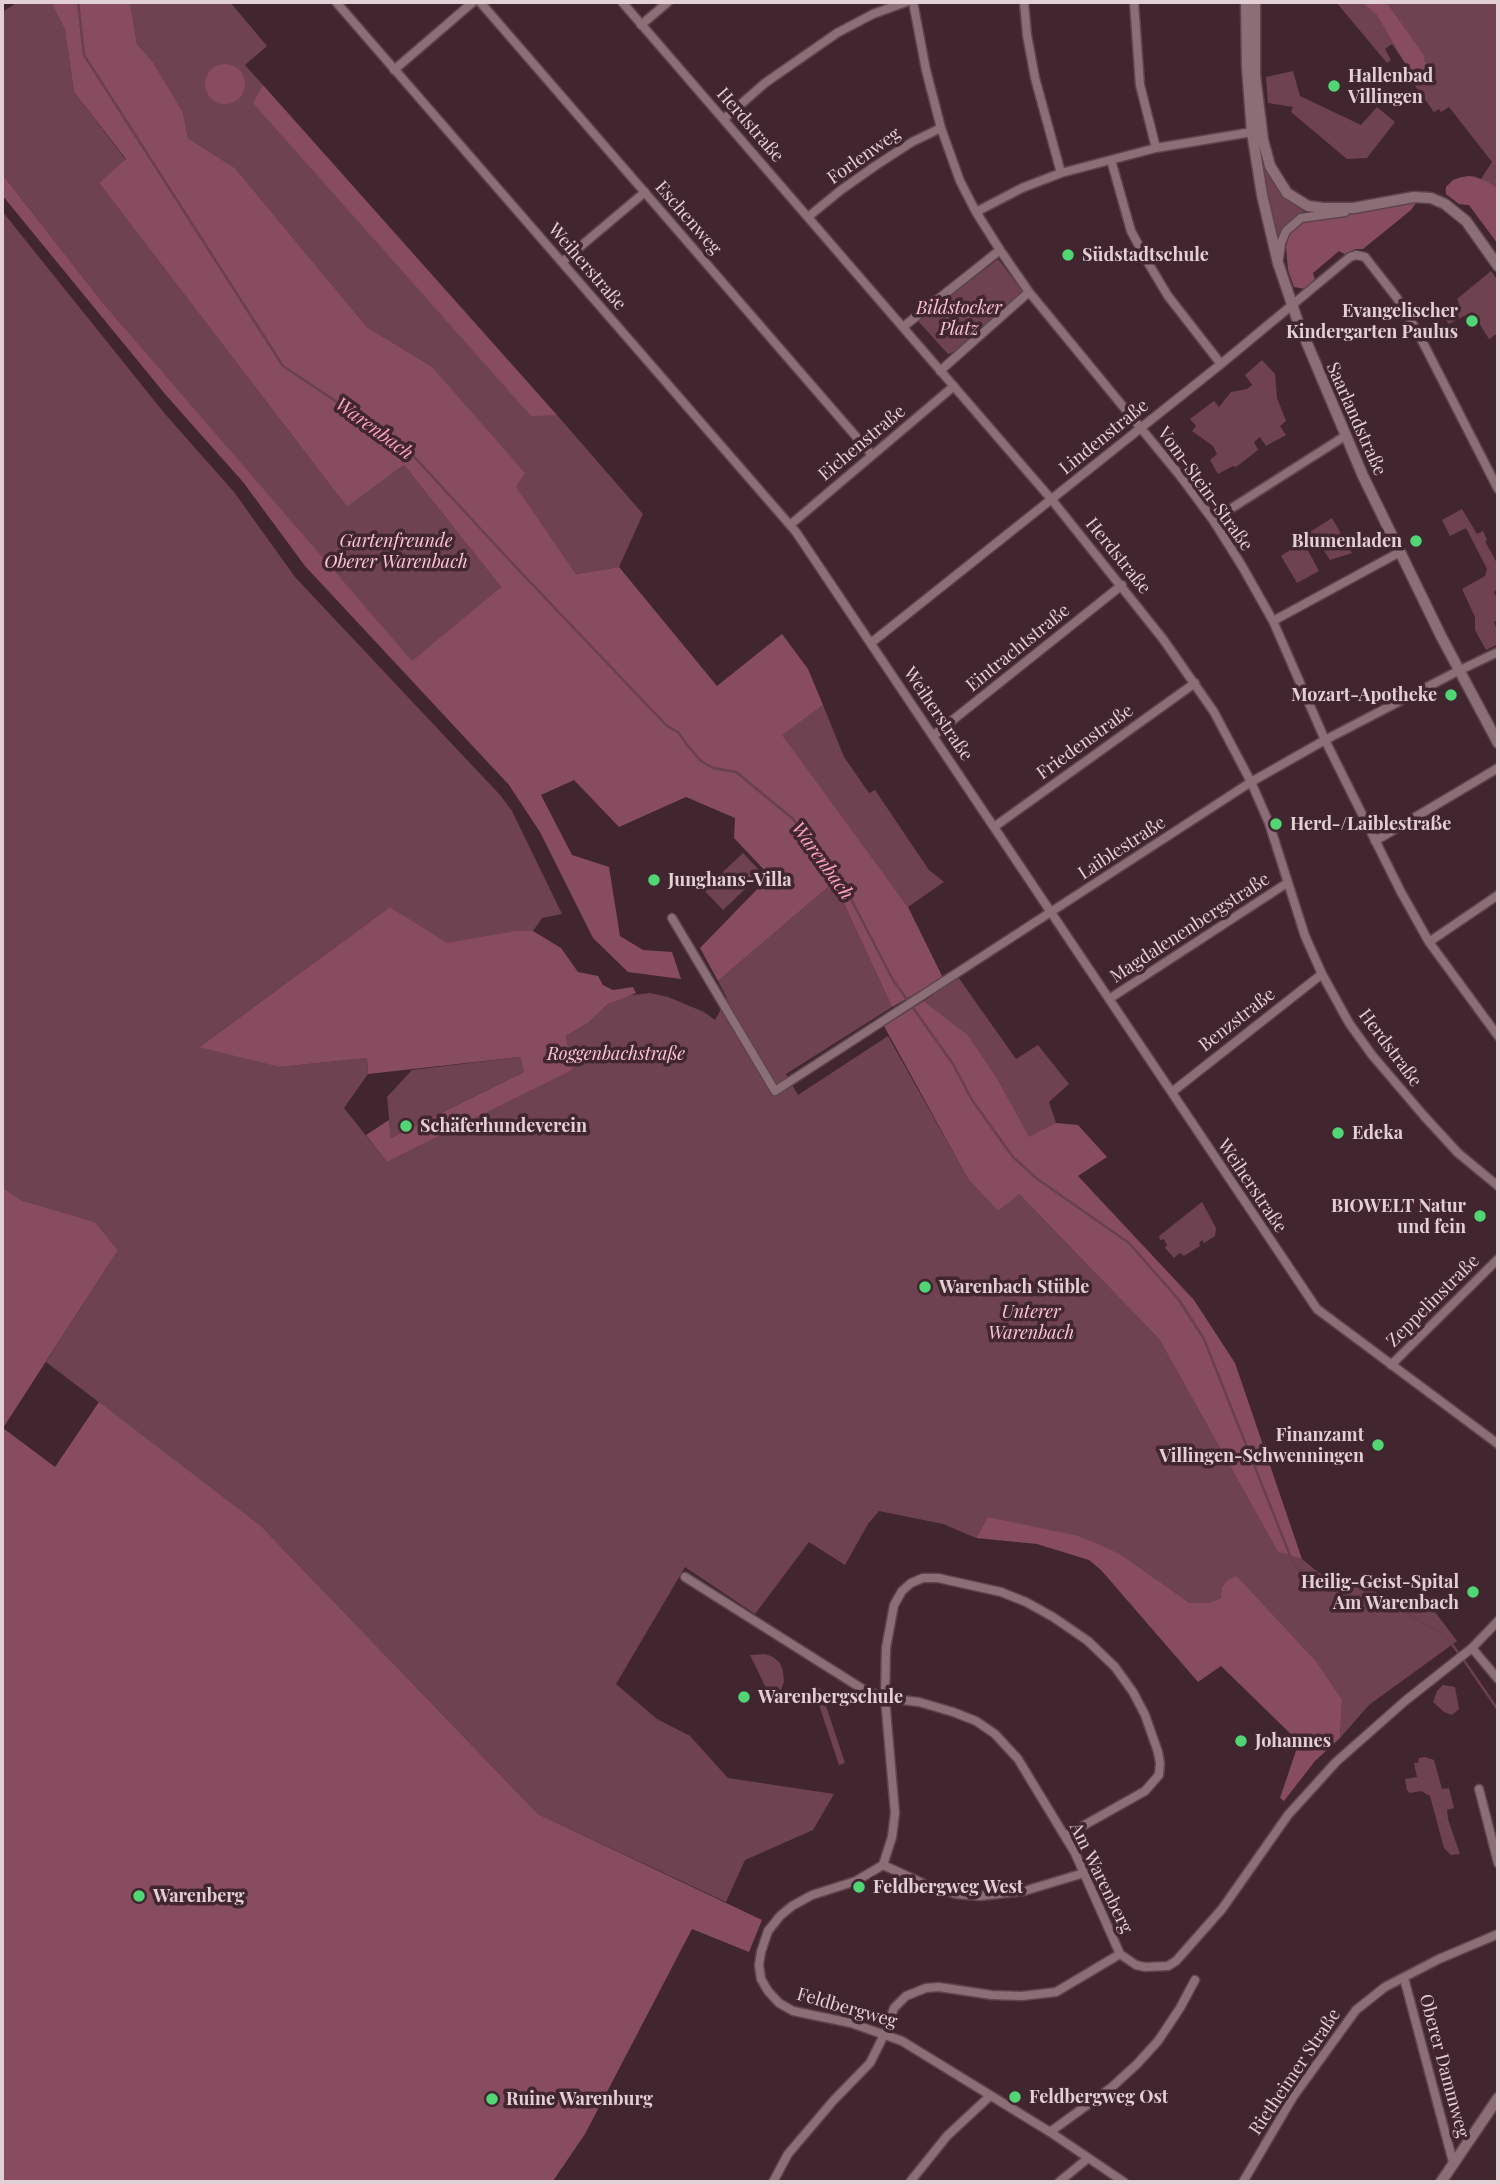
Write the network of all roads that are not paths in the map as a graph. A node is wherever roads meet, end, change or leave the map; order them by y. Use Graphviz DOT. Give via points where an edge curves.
graph roads {
  1 [pos="336,2"];
  2 [pos="473,2"];
  3 [pos="480,2"];
  4 [pos="622,2"];
  5 [pos="668,2"];
  6 [pos="906,2"];
  7 [pos="914,2"];
  8 [pos="1024,2"];
  9 [pos="1134,2"];
  10 [pos="1246,2"];
  11 [pos="1255,2"];
  12 [pos="642,24"];
  13 [pos="394,70"];
  14 [pos="724,119"];
  15 [pos="941,128"];
  16 [pos="1252,132"];
  17 [pos="1156,148"];
  18 [pos="1111,160"];
  19 [pos="1061,173"];
  20 [pos="645,192"];
  21 [pos="1354,208"];
  22 [pos="976,212"];
  23 [pos="808,217"];
  24 [pos="999,250"];
  25 [pos="562,262"];
  26 [pos="1278,262"];
  27 [pos="1498,265"];
  28 [pos="1029,292"];
  29 [pos="1293,305"];
  30 [pos="903,327"];
  31 [pos="1221,364"];
  32 [pos="940,371"];
  33 [pos="954,386"];
  34 [pos="1141,428"];
  35 [pos="1345,436"];
  36 [pos="872,455"];
  37 [pos="1498,489"];
  38 [pos="1052,500"];
  39 [pos="1213,520"];
  40 [pos="790,524"];
  41 [pos="1400,552"];
  42 [pos="1122,585"];
  43 [pos="1273,621"];
  44 [pos="871,642"];
  45 [pos="1498,652"];
  46 [pos="1459,670"];
  47 [pos="1195,683"];
  48 [pos="934,735"];
  49 [pos="1325,740"];
  50 [pos="1498,743"];
  51 [pos="1498,768"];
  52 [pos="1251,782"];
  53 [pos="994,827"];
  54 [pos="1375,841"];
  55 [pos="1287,883"];
  56 [pos="1498,895"];
  57 [pos="1052,912"];
  58 [pos="672,918"];
  59 [pos="1429,942"];
  60 [pos="1322,974"];
  61 [pos="1109,999"];
  62 [pos="1497,1032"];
  63 [pos="1172,1092"];
  64 [pos="1498,1186"];
  65 [pos="1498,1259"];
  66 [pos="1391,1365"];
  67 [pos="1498,1444"];
  68 [pos="685,1577"];
  69 [pos="1498,1621"];
  70 [pos="1469,1650"];
  71 [pos="1498,1679"];
  72 [pos="885,1698"];
  73 [pos="1479,1789"];
  74 [pos="1065,1836"];
  75 [pos="1498,1863"];
  76 [pos="883,1865"];
  77 [pos="1084,1872"];
  78 [pos="1498,1934"];
  79 [pos="1120,1954"];
  80 [pos="1404,1978"];
  81 [pos="1195,1980"];
  82 [pos="885,2034"];
  83 [pos="990,2096"];
  84 [pos="1498,2098"];
  85 [pos="1050,2132"];
  86 [pos="1087,2159"];
  87 [pos="1453,2162"];
  88 [pos="773,2182"];
  89 [pos="910,2182"];
  90 [pos="1059,2182"];
  91 [pos="1124,2182"];
  92 [pos="1242,2182"];
  93 [pos="1441,2182"];
  1 -- 13 [label="street, Weiherstraße"];
  2 -- 13 [label="street"];
  3 -- 20 [label="street, Eschenweg"];
  4 -- 12 [label="street, Herdstraße"];
  5 -- 12 [label="street"];
  6 -- 14 [label="street" via="837,33 765,83"];
  7 -- 15 [label="street, Vom-Stein-Straße"];
  8 -- 19 [label="street" via="1036,83"];
  9 -- 17 [label="street" via="1140,85"];
  10 -- 16 [label="street, Saarlandstraße"];
  11 -- 21 [label="street" via="1255,75 1269,166 1287,193 1308,205"];
  12 -- 14 [label="street, Herdstraße"];
  13 -- 25 [label="street, Weiherstraße"];
  14 -- 23 [label="street, Herdstraße"];
  15 -- 22 [label="street, Vom-Stein-Straße"];
  15 -- 23 [label="street, Forlenweg" via="875,166"];
  16 -- 17 [label="street"];
  16 -- 26 [label="street, Saarlandstraße"];
  17 -- 18 [label="street"];
  18 -- 19 [label="street"];
  18 -- 31 [label="street" via="1131,230 1150,266"];
  19 -- 22 [label="street"];
  20 -- 25 [label="street"];
  20 -- 36 [label="street, Eschenweg"];
  21 -- 26 [label="street" via="1300,218 1286,232"];
  21 -- 27 [label="street" via="1431,198 1466,221"];
  22 -- 24 [label="street, Vom-Stein-Straße"];
  23 -- 30 [label="street, Herdstraße"];
  24 -- 28 [label="street, Vom-Stein-Straße"];
  24 -- 30 [label="street"];
  25 -- 40 [label="street, Weiherstraße"];
  26 -- 29 [label="street, Saarlandstraße"];
  28 -- 32 [label="street"];
  28 -- 34 [label="street, Vom-Stein-Straße"];
  29 -- 31 [label="street, Lindenstraße"];
  29 -- 35 [label="street, Saarlandstraße"];
  29 -- 37 [label="street, Lindenstraße" via="1350,257 1365,257 1417,331"];
  30 -- 32 [label="street, Herdstraße"];
  31 -- 34 [label="street, Lindenstraße"];
  32 -- 33 [label="street, Herdstraße"];
  33 -- 36 [label="street, Eichenstraße"];
  33 -- 38 [label="street, Herdstraße"];
  34 -- 38 [label="street, Lindenstraße"];
  34 -- 39 [label="street, Vom-Stein-Straße"];
  35 -- 39 [label="street"];
  35 -- 41 [label="street, Saarlandstraße"];
  36 -- 40 [label="street, Eichenstraße"];
  38 -- 42 [label="street, Herdstraße"];
  38 -- 44 [label="street, Lindenstraße"];
  39 -- 43 [label="street, Vom-Stein-Straße"];
  40 -- 44 [label="street, Weiherstraße"];
  41 -- 43 [label="street"];
  41 -- 46 [label="street, Saarlandstraße"];
  42 -- 47 [label="street, Herdstraße"];
  42 -- 48 [label="street, Eintrachtstraße"];
  43 -- 49 [label="street, Vom-Stein-Straße"];
  44 -- 48 [label="street, Weiherstraße"];
  45 -- 46 [label="street, Laiblestraße"];
  46 -- 49 [label="street, Laiblestraße"];
  46 -- 50 [label="street, Saarlandstraße"];
  47 -- 52 [label="street, Herdstraße"];
  47 -- 53 [label="street, Friedenstraße"];
  48 -- 53 [label="street, Weiherstraße"];
  49 -- 52 [label="street, Laiblestraße"];
  49 -- 54 [label="street, Vom-Stein-Straße"];
  51 -- 54 [label="street"];
  52 -- 55 [label="street, Herdstraße"];
  52 -- 57 [label="street, Laiblestraße"];
  53 -- 57 [label="street, Weiherstraße"];
  54 -- 59 [label="street, Vom-Stein-Straße"];
  55 -- 60 [label="street, Herdstraße"];
  55 -- 61 [label="street, Magdalenenbergstraße"];
  56 -- 59 [label="street"];
  57 -- 58 [label="street, Laiblestraße" via="775,1091"];
  57 -- 61 [label="street, Weiherstraße"];
  59 -- 62 [label="street, Vom-Stein-Straße"];
  60 -- 63 [label="street, Benzstraße"];
  60 -- 64 [label="street, Herdstraße" via="1372,1055 1458,1153"];
  61 -- 63 [label="street, Weiherstraße"];
  63 -- 66 [label="street, Weiherstraße" via="1317,1309"];
  65 -- 66 [label="street, Zeppelinstraße"];
  66 -- 67 [label="street, Weiherstraße"];
  68 -- 72 [label="street, Am Warenberg" via="839,1676"];
  69 -- 70 [label="street, Am Warenberg"];
  70 -- 71 [label="street"];
  70 -- 79 [label="street, Am Warenberg" via="1329,1769 1288,1815 1222,1909 1176,1961 1145,1967"];
  72 -- 74 [label="street, Am Warenberg" via="953,1712 995,1734 1018,1759"];
  72 -- 74 [label="street" via="886,1648 894,1605 902,1591 923,1578 1001,1592 1053,1617 1088,1641 1133,1692 1160,1763 1159,1775 1145,1791"];
  72 -- 76 [label="street" via="895,1813"];
  73 -- 75 [label="street"];
  74 -- 77 [label="street, Am Warenberg"];
  76 -- 77 [label="street" via="931,1887 980,1896 1024,1891"];
  76 -- 82 [label="street, Feldbergweg" via="792,1906 768,1931 759,1965 768,1991 793,2011"];
  77 -- 79 [label="street, Am Warenberg"];
  78 -- 80 [label="street, Rietheimer Straße"];
  79 -- 82 [label="street" via="1072,1984 1040,1995 992,1996 926,1988 899,2001"];
  80 -- 87 [label="street, Oberer Dammweg"];
  80 -- 92 [label="street, Rietheimer Straße" via="1356,2010 1293,2097"];
  81 -- 85 [label="street" via="1173,2019 1137,2064"];
  82 -- 83 [label="street, Feldbergweg"];
  82 -- 88 [label="street" via="870,2063 788,2154"];
  83 -- 85 [label="street, Feldbergweg"];
  83 -- 89 [label="street" via="947,2136"];
  84 -- 87 [label="street"];
  85 -- 86 [label="street, Feldbergweg"];
  86 -- 90 [label="street"];
  86 -- 91 [label="street, Feldbergweg"];
  87 -- 93 [label="street"];
}
